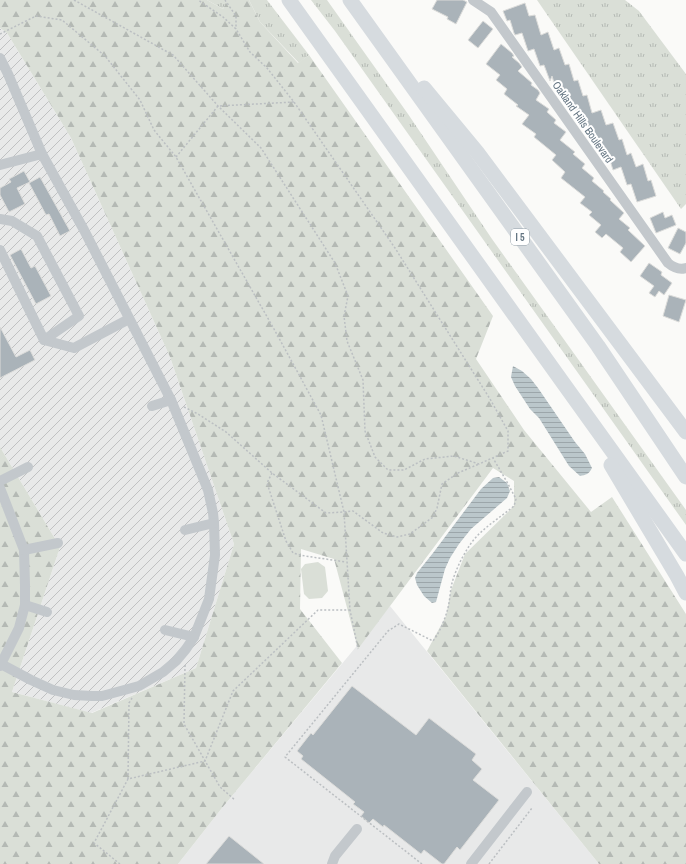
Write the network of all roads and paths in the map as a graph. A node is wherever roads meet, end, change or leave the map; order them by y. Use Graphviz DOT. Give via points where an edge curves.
graph roads {
  1 [pos="74,0"];
  2 [pos="198,0"];
  3 [pos="225,0"];
  4 [pos="289,0"];
  5 [pos="351,0"];
  6 [pos="473,0"];
  7 [pos="236,29"];
  8 [pos="0,34"];
  9 [pos="0,58"];
  10 [pos="4,76"];
  11 [pos="294,102"];
  12 [pos="218,106"];
  13 [pos="42,154"];
  14 [pos="176,157"];
  15 [pos="0,165"];
  16 [pos="0,219"];
  17 [pos="0,250"];
  18 [pos="686,268"];
  19 [pos="129,319"];
  20 [pos="44,340"];
  21 [pos="561,380"];
  22 [pos="170,400"];
  23 [pos="152,406"];
  24 [pos="686,432"];
  25 [pos="493,458"];
  26 [pos="479,464"];
  27 [pos="28,467"];
  28 [pos="272,473"];
  29 [pos="686,477"];
  30 [pos="0,481"];
  31 [pos="0,488"];
  32 [pos="344,512"];
  33 [pos="214,523"];
  34 [pos="184,530"];
  35 [pos="58,543"];
  36 [pos="24,550"];
  37 [pos="686,554"];
  38 [pos="347,562"];
  39 [pos="686,593"];
  40 [pos="25,606"];
  41 [pos="350,610"];
  42 [pos="47,612"];
  43 [pos="165,630"];
  44 [pos="194,637"];
  45 [pos="358,649"];
  46 [pos="1,665"];
  47 [pos="185,665"];
  48 [pos="139,686"];
  49 [pos="205,761"];
  50 [pos="128,779"];
  51 [pos="527,792"];
  52 [pos="235,800"];
  53 [pos="532,808"];
  54 [pos="357,829"];
  55 [pos="120,864"];
  56 [pos="332,864"];
  57 [pos="422,864"];
  58 [pos="471,864"];
  59 [pos="489,864"];
  1 -- 12 [label="path" via="173,55"];
  2 -- 7 [label="path"];
  3 -- 7 [label="path" via="236,16"];
  4 -- 21 [label="highway"];
  5 -- 24 [label="highway" via="477,152"];
  5 -- 29 [label="highway, I 5" via="598,346"];
  6 -- 18 [label="street, Oakland Hills Boulevard" via="491,12 668,263 679,269"];
  7 -- 11 [label="path" via="250,52 267,68"];
  8 -- 14 [label="path" via="36,16 62,20 105,56 140,100 154,130"];
  9 -- 10 [label="street"];
  10 -- 13 [label="street"];
  11 -- 12 [label="path"];
  11 -- 25 [label="path" via="395,248 508,431 508,451"];
  12 -- 14 [label="path"];
  12 -- 26 [label="path" via="261,148 335,263 348,296 344,316 347,341 363,380 365,431 376,457 388,470 404,470 424,459 454,456"];
  13 -- 15 [label="street"];
  13 -- 19 [label="street"];
  14 -- 32 [label="path" via="320,415"];
  16 -- 20 [label="street" via="12,221 37,236 79,316"];
  17 -- 20 [label="street"];
  19 -- 20 [label="street" via="74,348"];
  19 -- 22 [label="street"];
  21 -- 37 [label="highway"];
  21 -- 39 [label="highway"];
  22 -- 23 [label="street"];
  22 -- 28 [label="path" via="226,432"];
  22 -- 33 [label="street" via="208,490"];
  25 -- 26 [label="path"];
  25 -- 57 [label="path" via="516,499 514,506 479,534 468,547 452,582 446,616 433,641 399,624 388,631 285,757"];
  26 -- 32 [label="path" via="458,473 442,484 433,517 410,534 397,537 384,533 353,510"];
  27 -- 30 [label="street"];
  28 -- 32 [label="path" via="326,513"];
  28 -- 38 [label="path" via="267,483 286,541 293,553"];
  31 -- 36 [label="street"];
  32 -- 38 [label="path"];
  33 -- 34 [label="street"];
  33 -- 44 [label="street" via="214,555 209,599"];
  35 -- 36 [label="street"];
  36 -- 40 [label="street"];
  38 -- 41 [label="path"];
  40 -- 42 [label="street"];
  40 -- 46 [label="street" via="19,628"];
  41 -- 45 [label="path"];
  41 -- 49 [label="path" via="318,610 233,691"];
  43 -- 44 [label="street"];
  44 -- 48 [label="street" via="176,661"];
  46 -- 48 [label="street" via="53,690 74,695 102,696"];
  47 -- 49 [label="path" via="184,724"];
  48 -- 50 [label="path" via="129,703"];
  49 -- 50 [label="path"];
  49 -- 52 [label="path" via="220,787"];
  50 -- 55 [label="path" via="94,843"];
  51 -- 58 [label="street"];
  53 -- 59 [label="path"];
  54 -- 56 [label="street" via="335,856"];
}
